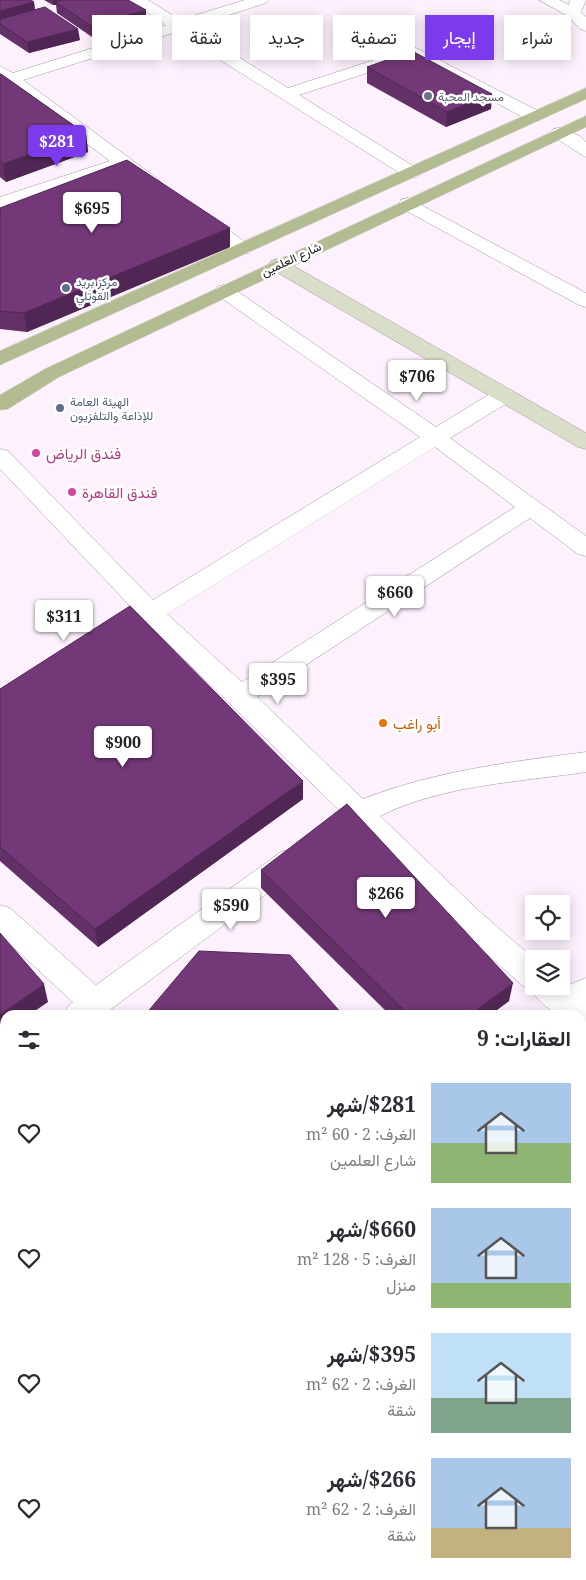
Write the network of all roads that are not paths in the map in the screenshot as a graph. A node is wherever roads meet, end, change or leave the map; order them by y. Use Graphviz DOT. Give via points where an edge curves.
graph roads {
  1 [pos="137,0"];
  2 [pos="261,0"];
  3 [pos="547,0"];
  4 [pos="576,7"];
  5 [pos="213,15"];
  6 [pos="172,22"];
  7 [pos="586,26"];
  8 [pos="172,28"];
  9 [pos="232,60"];
  10 [pos="3,77"];
  11 [pos="586,93"];
  12 [pos="285,94"];
  13 [pos="534,116"];
  14 [pos="586,121"];
  15 [pos="560,133"];
  16 [pos="586,152"];
  17 [pos="124,162"];
  18 [pos="412,173"];
  19 [pos="163,191"];
  20 [pos="0,203"];
  21 [pos="408,204"];
  22 [pos="187,208"];
  23 [pos="242,249"];
  24 [pos="278,264"];
  25 [pos="224,290"];
  26 [pos="586,301"];
  27 [pos="0,359"];
  28 [pos="504,395"];
  29 [pos="0,404"];
  30 [pos="435,437"];
  31 [pos="586,442"];
  32 [pos="0,456"];
  33 [pos="529,508"];
  34 [pos="586,548"];
  35 [pos="150,612"];
  36 [pos="117,633"];
  37 [pos="240,696"];
  38 [pos="586,762"];
  39 [pos="359,813"];
  40 [pos="0,917"];
  41 [pos="525,969"];
  42 [pos="87,1009"];
  1 -- 6 [label="street"];
  2 -- 5 [label="street"];
  3 -- 4 [label="street"];
  4 -- 7 [label="street"];
  8 -- 10 [label="street"];
  9 -- 12 [label="street"];
  10 -- 17 [label="street"];
  11 -- 13 [label="main road, شارع العلمين"];
  12 -- 13 [label="street" via="414,52"];
  12 -- 18 [label="street"];
  13 -- 18 [label="main road, شارع العلمين"];
  14 -- 15 [label="main road, شارع العلمين"];
  15 -- 16 [label="street" via="574,140"];
  15 -- 21 [label="main road, شارع العلمين"];
  17 -- 19 [label="street"];
  17 -- 20 [label="street"];
  18 -- 23 [label="main road, شارع العلمين"];
  21 -- 24 [label="main road, شارع العلمين"];
  21 -- 26 [label="street"];
  22 -- 23 [label="street"];
  23 -- 27 [label="main road, شارع العلمين"];
  24 -- 25 [label="main road, شارع العلمين"];
  24 -- 28 [label="main road"];
  25 -- 29 [label="main road, شارع العلمين" via="52,373"];
  25 -- 30 [label="street"];
  28 -- 30 [label="street"];
  28 -- 31 [label="main road"];
  30 -- 33 [label="street"];
  30 -- 35 [label="street"];
  32 -- 35 [label="street"];
  33 -- 34 [label="street"];
  33 -- 37 [label="street"];
  35 -- 36 [label="street"];
  35 -- 37 [label="street"];
  37 -- 39 [label="street"];
  38 -- 39 [label="street" via="453,782"];
  39 -- 41 [label="street" via="468,919"];
  39 -- 42 [label="street"];
  40 -- 42 [label="street"];
}
